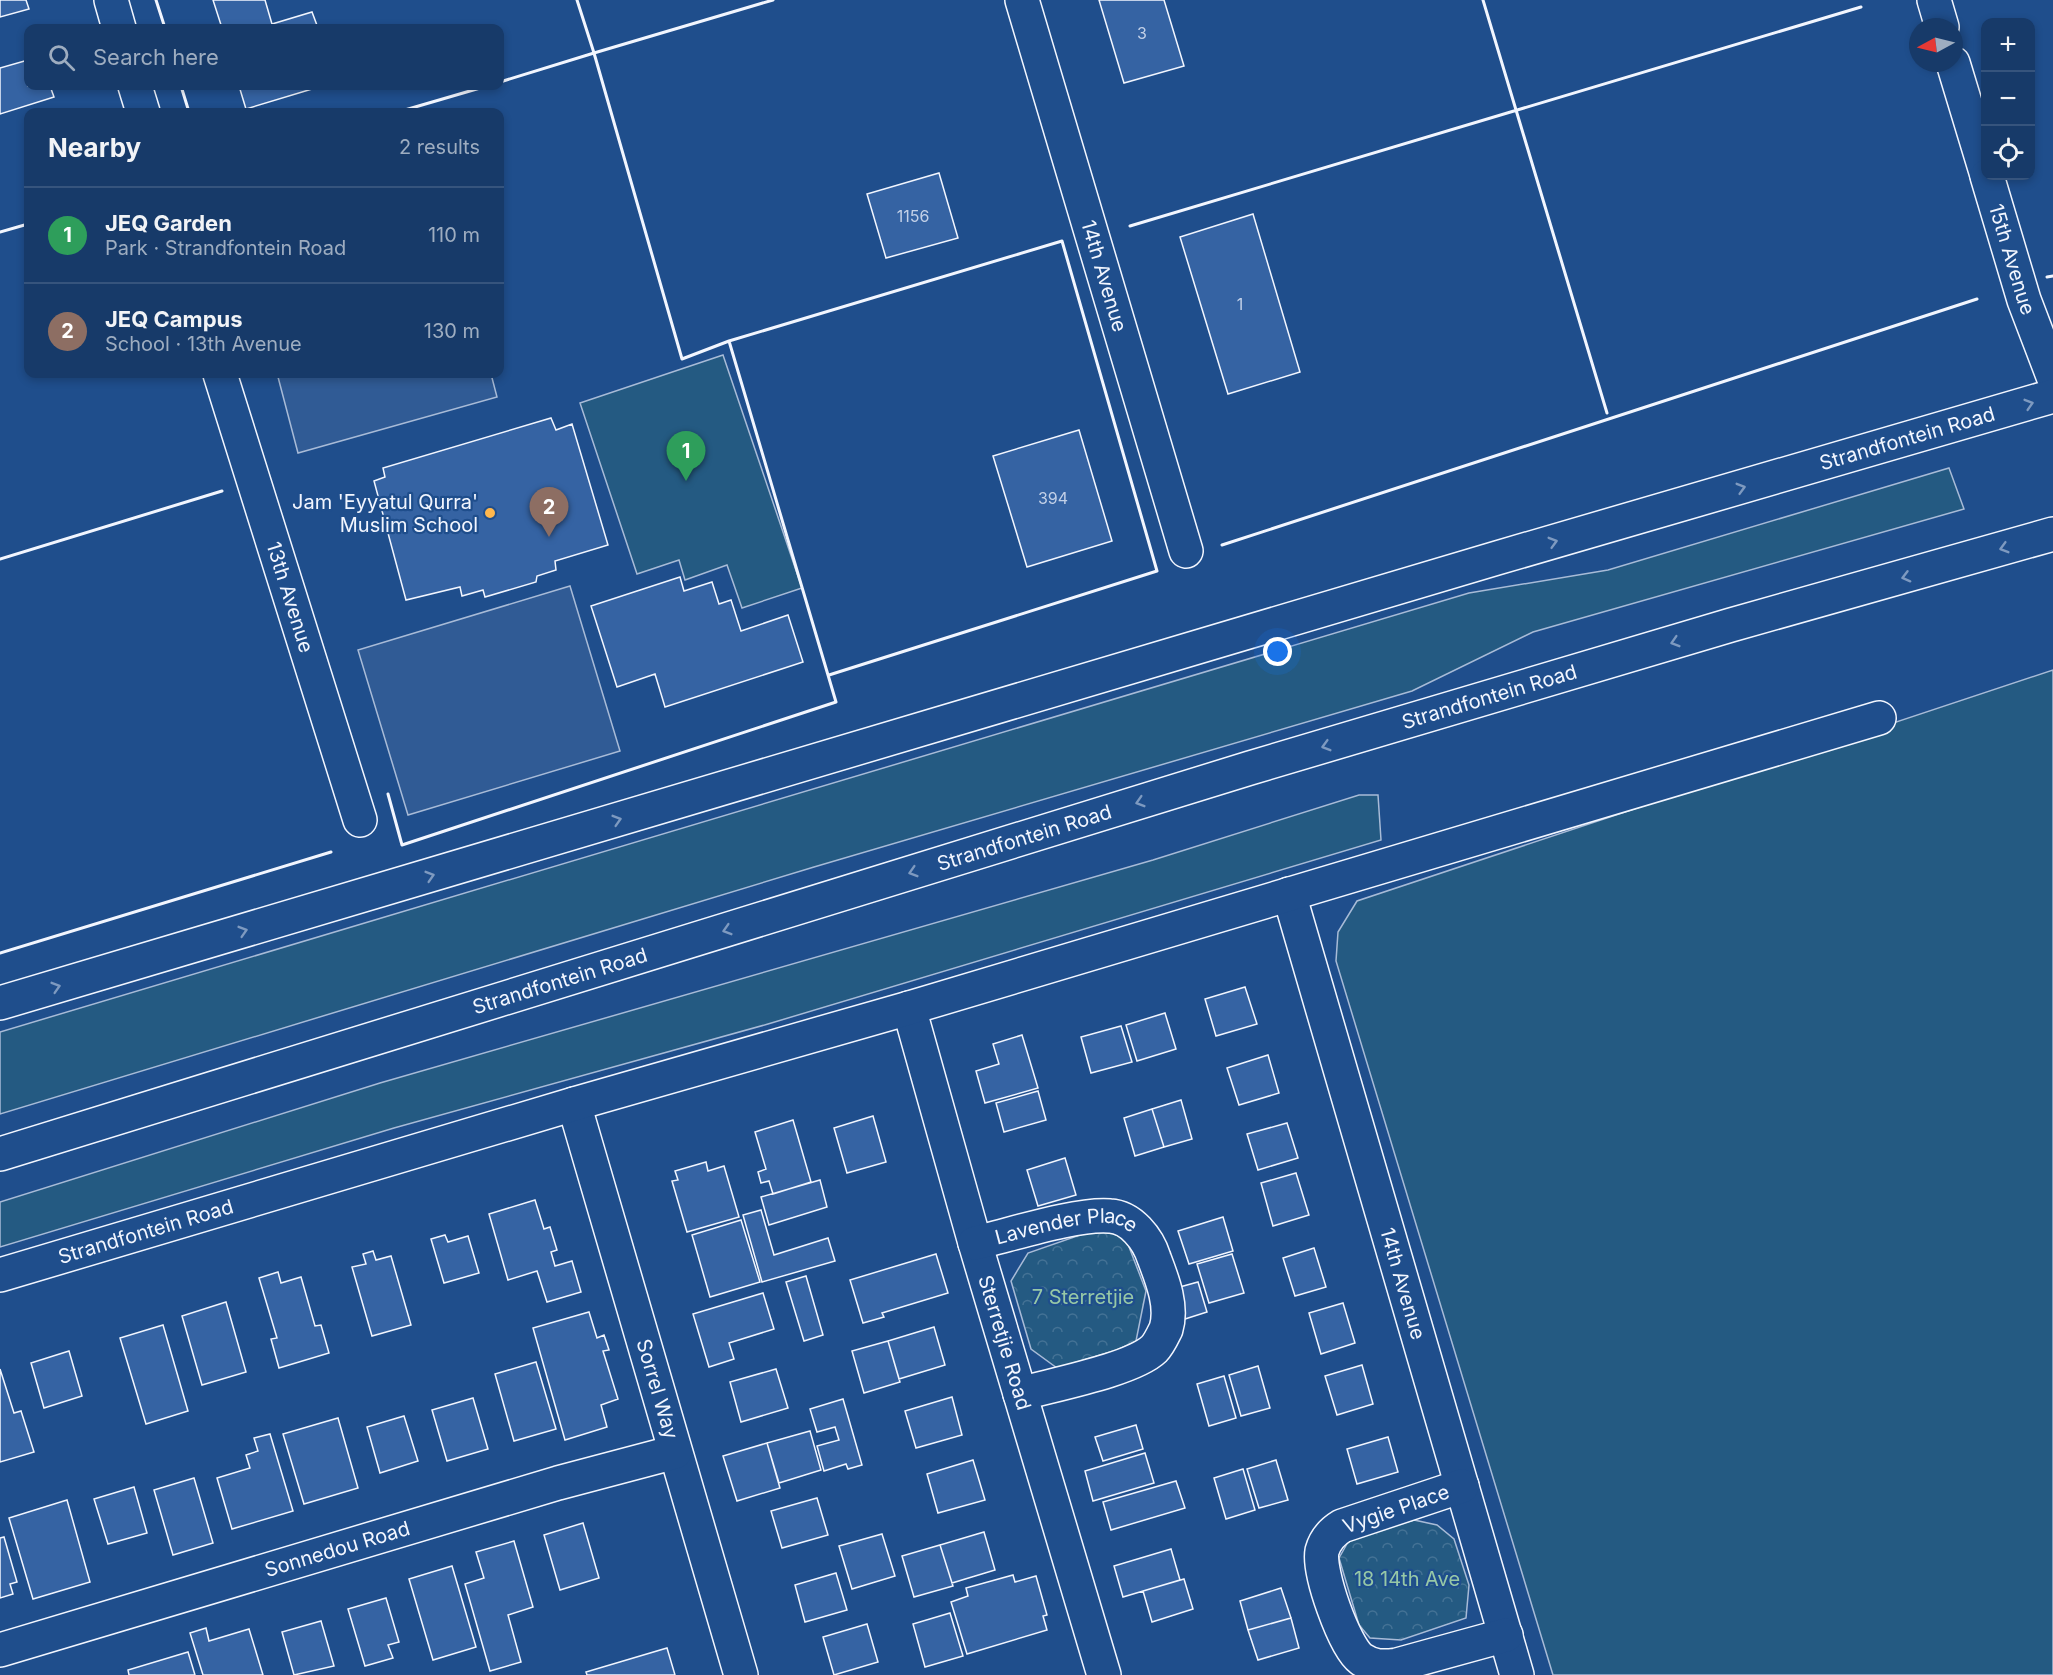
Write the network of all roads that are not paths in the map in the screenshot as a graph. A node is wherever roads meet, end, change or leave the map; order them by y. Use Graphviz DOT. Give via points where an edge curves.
graph roads {
  1 [pos="111,0"];
  2 [pos="1022,0"];
  3 [pos="1934,0"];
  4 [pos="1939,18"];
  5 [pos="118,24"];
  6 [pos="1956,72"];
  7 [pos="136,90"];
  8 [pos="142,108"];
  9 [pos="1981,157"];
  10 [pos="1988,180"];
  11 [pos="2053,376"];
  12 [pos="221,378"];
  13 [pos="2053,396"];
  14 [pos="2053,534"];
  15 [pos="1186,551"];
  16 [pos="1879,718"];
  17 [pos="360,820"];
  18 [pos="1289,894"];
  19 [pos="0,1004"];
  20 [pos="909,1008"];
  21 [pos="574,1104"];
  22 [pos="0,1154"];
  23 [pos="975,1243"];
  24 [pos="0,1275"];
  25 [pos="1020,1394"];
  26 [pos="675,1452"];
  27 [pos="1462,1486"];
  28 [pos="1506,1635"];
  29 [pos="0,1650"];
  30 [pos="741,1675"];
  31 [pos="1104,1675"];
  32 [pos="1517,1675"];
  1 -- 5 [label="street"];
  2 -- 15 [label="street, 14th Avenue"];
  3 -- 4 [label="street"];
  6 -- 9 [label="street, 15th Avenue"];
  7 -- 8 [label="street"];
  10 -- 11 [label="street, 15th Avenue" via="2024,300"];
  12 -- 17 [label="street, 13th Avenue"];
  19 -- 13 [label="street, Strandfontein Road, one-way"];
  14 -- 22 [label="street, Strandfontein Road, one-way" via="1250,768"];
  16 -- 18 [label="street, Strandfontein Road"];
  18 -- 20 [label="street, Strandfontein Road"];
  18 -- 27 [label="street, 14th Avenue"];
  20 -- 21 [label="street, Strandfontein Road"];
  20 -- 23 [label="street, Sterretjie Road"];
  21 -- 24 [label="street, Strandfontein Road"];
  21 -- 26 [label="street, Sorrel Way"];
  23 -- 25 [label="street, Sterretjie Road"];
  23 -- 25 [label="street, Lavender Place" via="1090,1216 1112,1216 1135,1227 1144,1237 1166,1292 1166,1328 1154,1349 1127,1363"];
  25 -- 31 [label="street, Sterretjie Road"];
  26 -- 29 [label="street, Sonnedou Road" via="558,1483"];
  26 -- 30 [label="street, Sorrel Way"];
  27 -- 28 [label="street, 14th Avenue"];
  27 -- 28 [label="street, Vygie Place" via="1342,1526 1332,1532 1323,1548 1322,1568 1349,1645 1371,1664 1397,1665"];
  28 -- 32 [label="street, 14th Avenue"];
}
